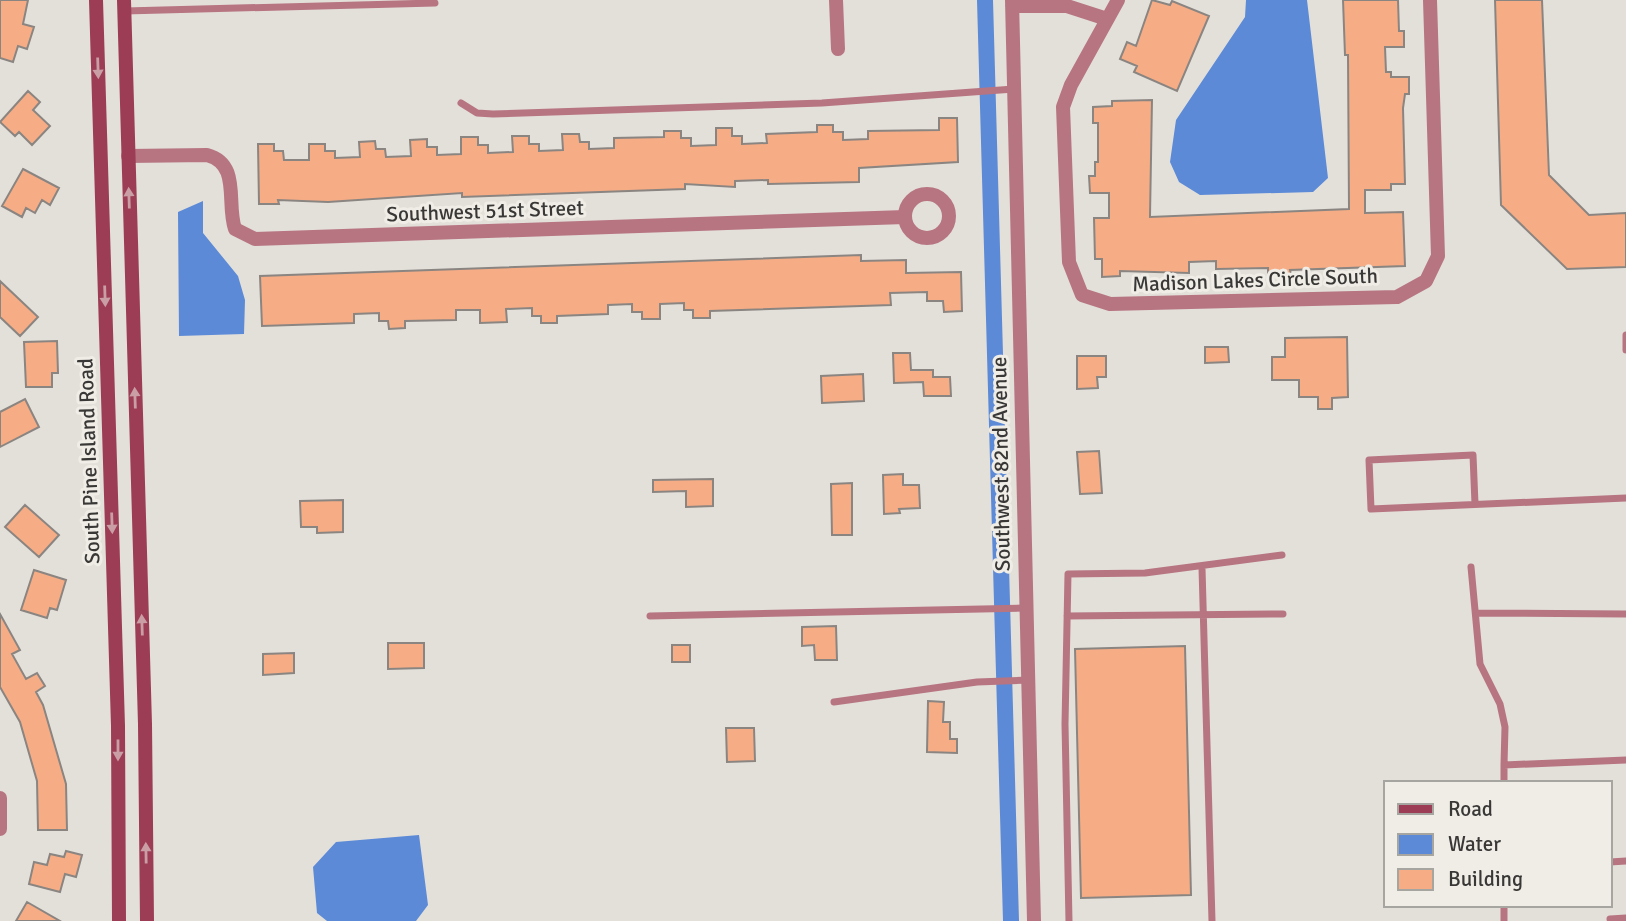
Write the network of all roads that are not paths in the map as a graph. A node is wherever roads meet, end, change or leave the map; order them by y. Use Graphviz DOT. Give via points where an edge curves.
graph roads {
  1 [pos="96,0"];
  2 [pos="836,0"];
  3 [pos="1118,0"];
  4 [pos="1430,0"];
  5 [pos="435,3"];
  6 [pos="1012,3"];
  7 [pos="124,5"];
  8 [pos="1107,19"];
  9 [pos="838,49"];
  10 [pos="1015,89"];
  11 [pos="461,103"];
  12 [pos="128,156"];
  13 [pos="905,217"];
  14 [pos="1626,335"];
  15 [pos="1626,350"];
  16 [pos="1626,498"];
  17 [pos="1475,504"];
  18 [pos="1282,555"];
  19 [pos="1471,567"];
  20 [pos="1202,568"];
  21 [pos="1025,608"];
  22 [pos="1477,613"];
  23 [pos="1283,614"];
  24 [pos="1626,614"];
  25 [pos="1204,615"];
  26 [pos="650,616"];
  27 [pos="1067,617"];
  28 [pos="1028,680"];
  29 [pos="834,702"];
  30 [pos="1626,760"];
  31 [pos="1504,765"];
  32 [pos="1504,781"];
  33 [pos="0,798"];
  34 [pos="0,829"];
  35 [pos="1626,918"];
  36 [pos="1610,919"];
  37 [pos="119,921"];
  38 [pos="147,921"];
  39 [pos="1034,921"];
  40 [pos="1069,921"];
  41 [pos="1212,921"];
  1 -- 37 [label="main road, South Pine Island Road, one-way" via="118,726"];
  2 -- 9 [label="street"];
  3 -- 8 [label="street"];
  4 -- 8 [label="street, Madison Lakes Circle South" via="1438,256 1426,281 1397,297 1110,304 1082,295 1069,262 1063,107 1070,85"];
  5 -- 7 [label="lane"];
  6 -- 8 [label="street, Southwest 82nd Avenue" via="1066,6"];
  6 -- 10 [label="street, Southwest 82nd Avenue"];
  7 -- 12 [label="main road"];
  10 -- 11 [label="lane" via="822,103 493,114 477,113"];
  10 -- 21 [label="street, Southwest 82nd Avenue"];
  12 -- 13 [label="street, Southwest 51st Street" via="218,158 228,171 236,229 255,239"];
  38 -- 12 [label="main road, one-way"];
  14 -- 15 [label="lane"];
  16 -- 17 [label="lane"];
  17 -- 17 [label="lane" via="1371,509 1369,460 1473,455"];
  18 -- 20 [label="lane"];
  19 -- 22 [label="lane"];
  20 -- 25 [label="lane"];
  20 -- 27 [label="lane" via="1068,574"];
  21 -- 26 [label="lane"];
  21 -- 28 [label="street, Southwest 82nd Avenue"];
  22 -- 24 [label="lane"];
  22 -- 31 [label="lane" via="1480,664 1505,727"];
  23 -- 25 [label="lane"];
  25 -- 27 [label="lane"];
  25 -- 41 [label="lane"];
  27 -- 40 [label="lane"];
  28 -- 29 [label="lane"];
  28 -- 39 [label="street, Southwest 82nd Avenue"];
  30 -- 31 [label="lane"];
  31 -- 32 [label="lane"];
  33 -- 34 [label="street"];
  35 -- 36 [label="lane"];
}
